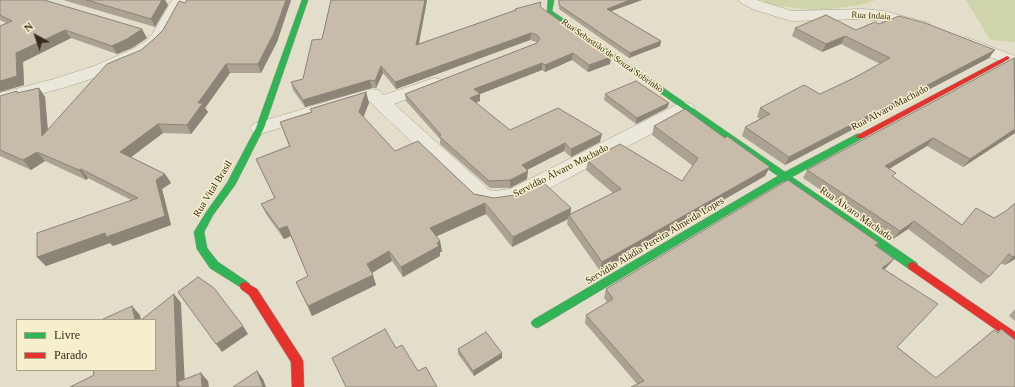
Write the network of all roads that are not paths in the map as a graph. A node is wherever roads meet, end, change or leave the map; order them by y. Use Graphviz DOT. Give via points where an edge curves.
graph roads {
  1 [pos="179,0"];
  2 [pos="305,0"];
  3 [pos="551,0"];
  4 [pos="746,0"];
  5 [pos="1011,60"];
  6 [pos="448,77"];
  7 [pos="376,98"];
  8 [pos="0,99"];
  9 [pos="685,108"];
  10 [pos="260,128"];
  11 [pos="784,177"];
  12 [pos="537,323"];
  13 [pos="1015,338"];
  14 [pos="298,387"];
  1 -- 8 [label="street" via="152,32 152,44 139,53 60,83"];
  2 -- 10 [label="street, Rua Vital Brasil"];
  3 -- 9 [label="street, Rua Sebastião de Souza Sobrinho" via="549,12"];
  4 -- 5 [label="street, Rua Indaia" via="791,16 863,14 913,22"];
  5 -- 11 [label="street, Rua Alvaro Machado"];
  6 -- 7 [label="street"];
  7 -- 9 [label="street, Servidão Álvaro Machado" via="476,191 494,199 514,197"];
  7 -- 10 [label="street"];
  9 -- 11 [label="street, Rua Álvaro Machado"];
  10 -- 14 [label="street, Rua Vital Brasil" via="231,185 199,232 202,249 214,265 253,292 297,361"];
  11 -- 12 [label="street, Servidão Aládia Pereira Almeida Lopes"];
  11 -- 13 [label="street, Rua Álvaro Machado"];
}
